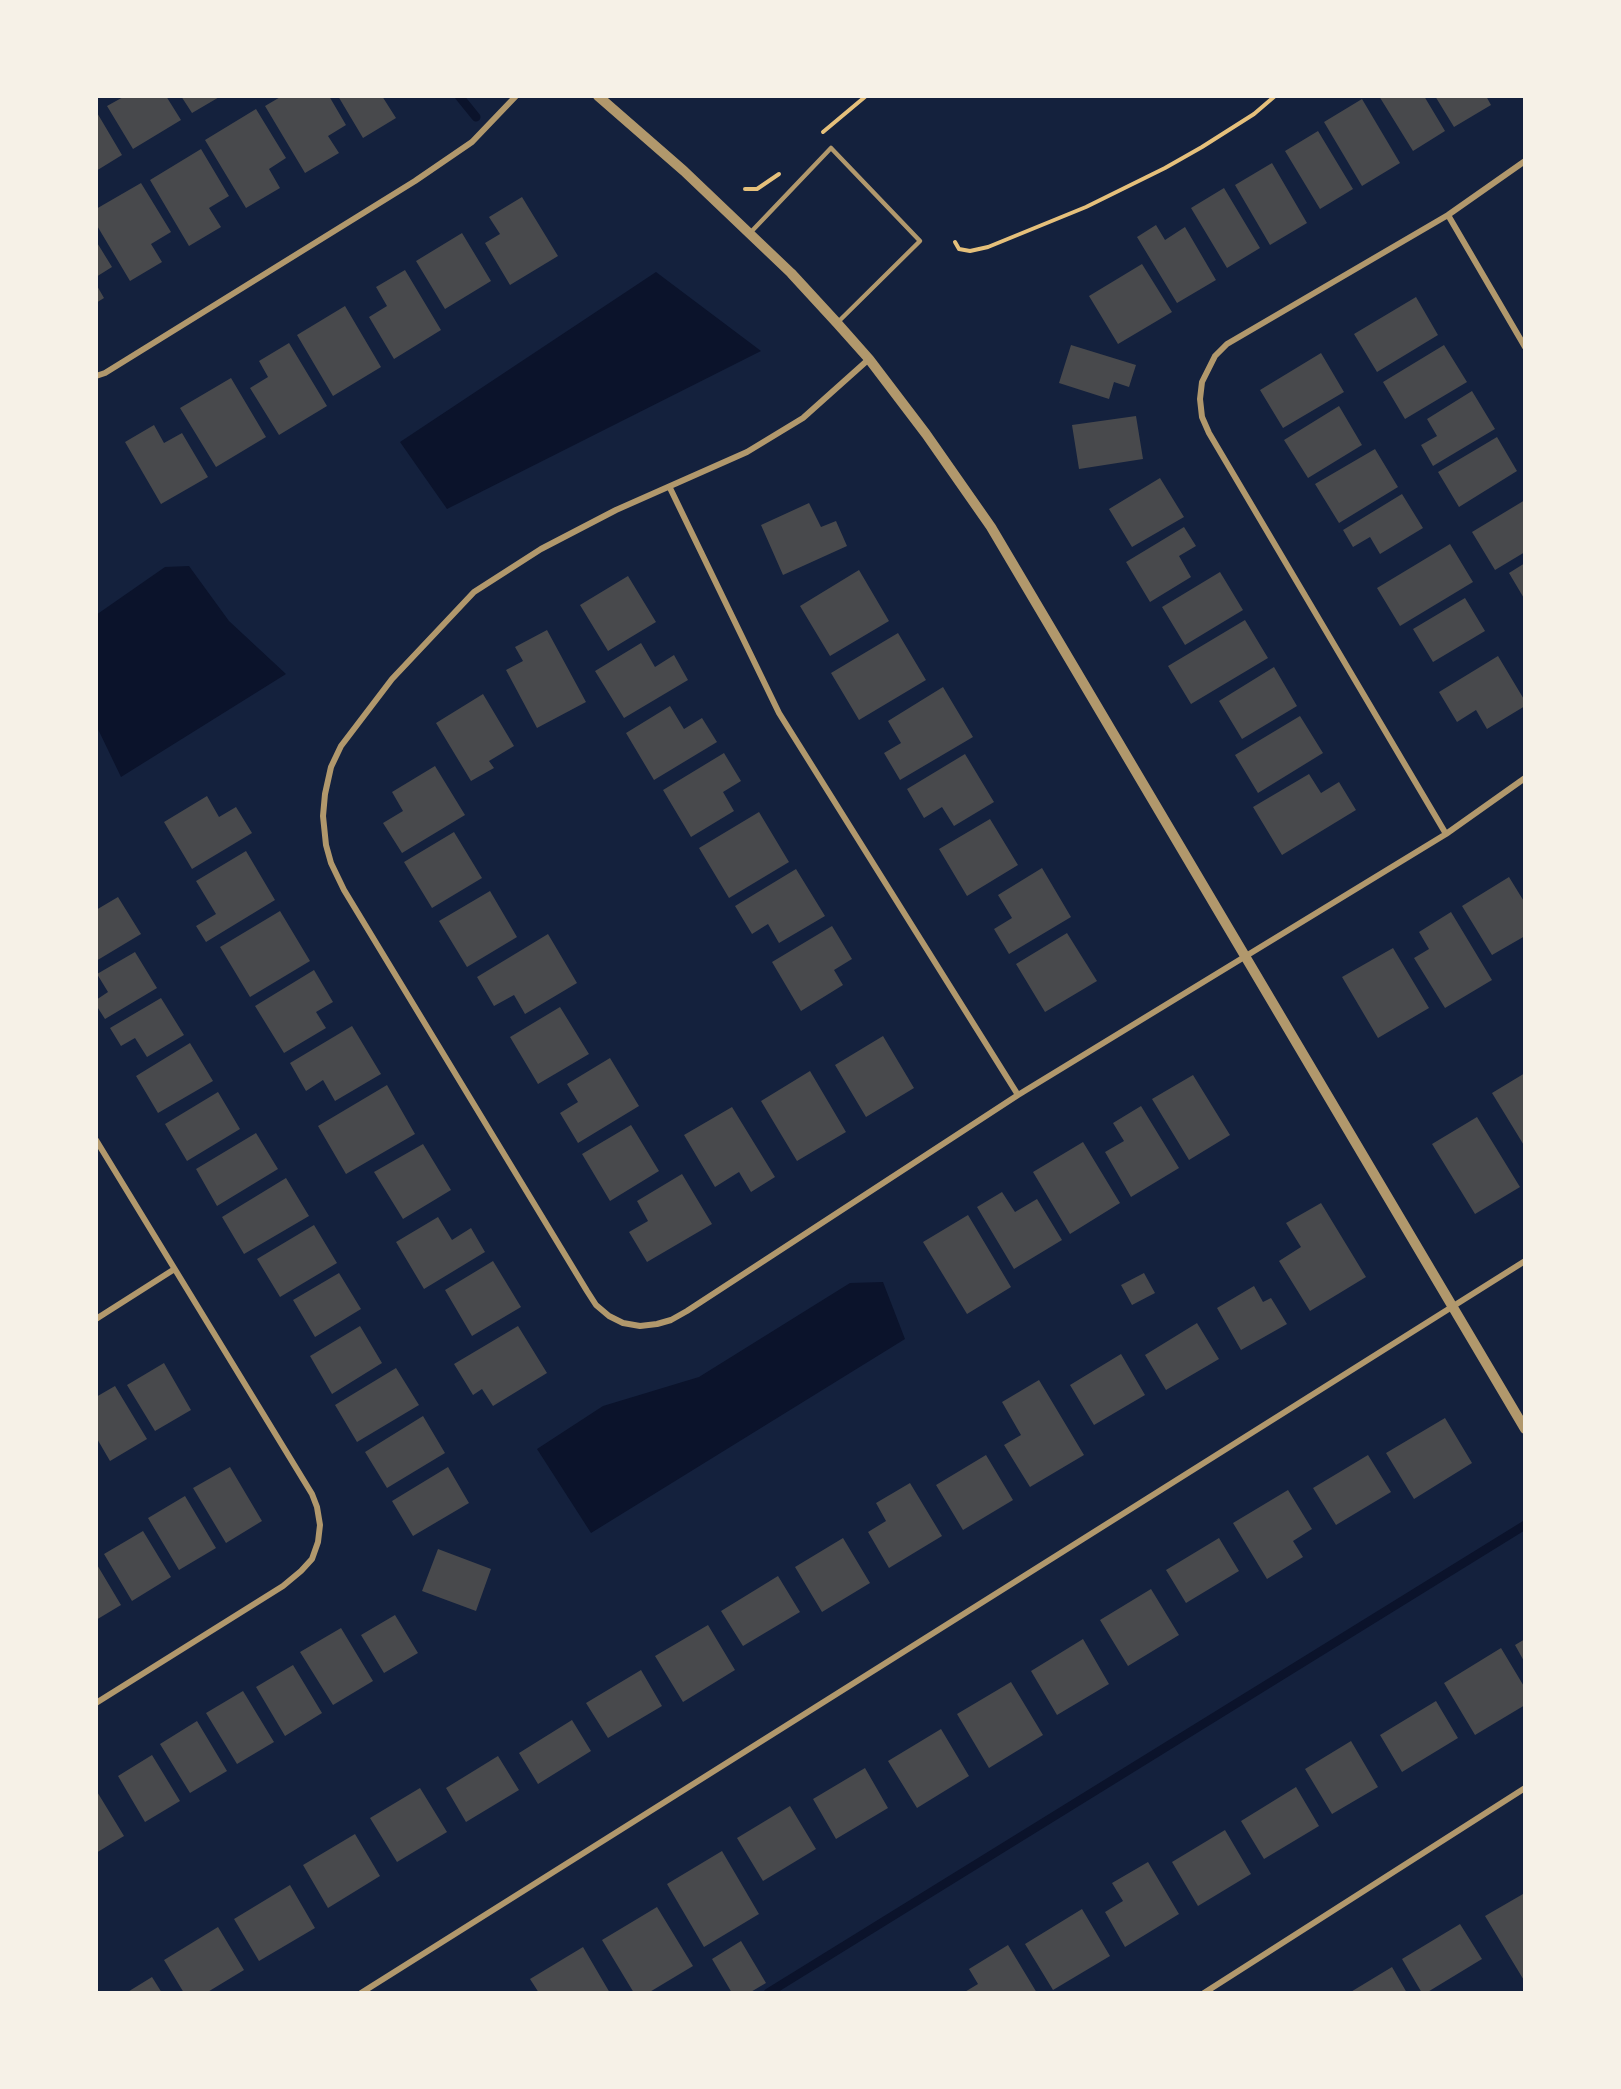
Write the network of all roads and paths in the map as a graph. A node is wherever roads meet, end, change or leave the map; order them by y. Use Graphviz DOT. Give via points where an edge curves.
graph roads {
  1 [pos="516,96"];
  2 [pos="598,96"];
  3 [pos="1275,96"];
  4 [pos="1525,161"];
  5 [pos="1448,215"];
  6 [pos="750,233"];
  7 [pos="955,242"];
  8 [pos="837,323"];
  9 [pos="1525,348"];
  10 [pos="869,359"];
  11 [pos="96,376"];
  12 [pos="670,488"];
  13 [pos="1525,778"];
  14 [pos="1446,834"];
  15 [pos="1244,956"];
  16 [pos="1018,1095"];
  17 [pos="96,1140"];
  18 [pos="1525,1261"];
  19 [pos="173,1270"];
  20 [pos="1452,1306"];
  21 [pos="96,1319"];
  22 [pos="1525,1430"];
  23 [pos="96,1703"];
  24 [pos="1525,1788"];
  25 [pos="361,1993"];
  26 [pos="1204,1993"];
  1 -- 11 [label="street" via="472,142 415,181"];
  2 -- 6 [label="street"];
  3 -- 7 [label="path" via="1202,147 1086,207 979,249 959,249"];
  4 -- 5 [label="street"];
  5 -- 9 [label="street"];
  5 -- 14 [label="street" via="1227,344 1208,369 1200,399 1209,433"];
  6 -- 8 [label="street"];
  6 -- 8 [label="lane" via="831,148 920,241"];
  8 -- 10 [label="street"];
  10 -- 12 [label="street" via="803,418 747,452"];
  10 -- 15 [label="street" via="991,527"];
  12 -- 16 [label="street" via="779,713"];
  12 -- 16 [label="street" via="616,510 541,549 474,592 393,679 341,746 331,767 323,816 326,845 344,890 596,1305 623,1323 657,1324 687,1311"];
  13 -- 14 [label="street"];
  14 -- 15 [label="street"];
  15 -- 16 [label="street"];
  15 -- 20 [label="street"];
  17 -- 19 [label="street"];
  18 -- 20 [label="street"];
  19 -- 21 [label="street"];
  19 -- 23 [label="street" via="312,1494 318,1508 318,1542 312,1559 283,1586"];
  20 -- 22 [label="street"];
  20 -- 25 [label="street"];
  24 -- 26 [label="street"];
}
